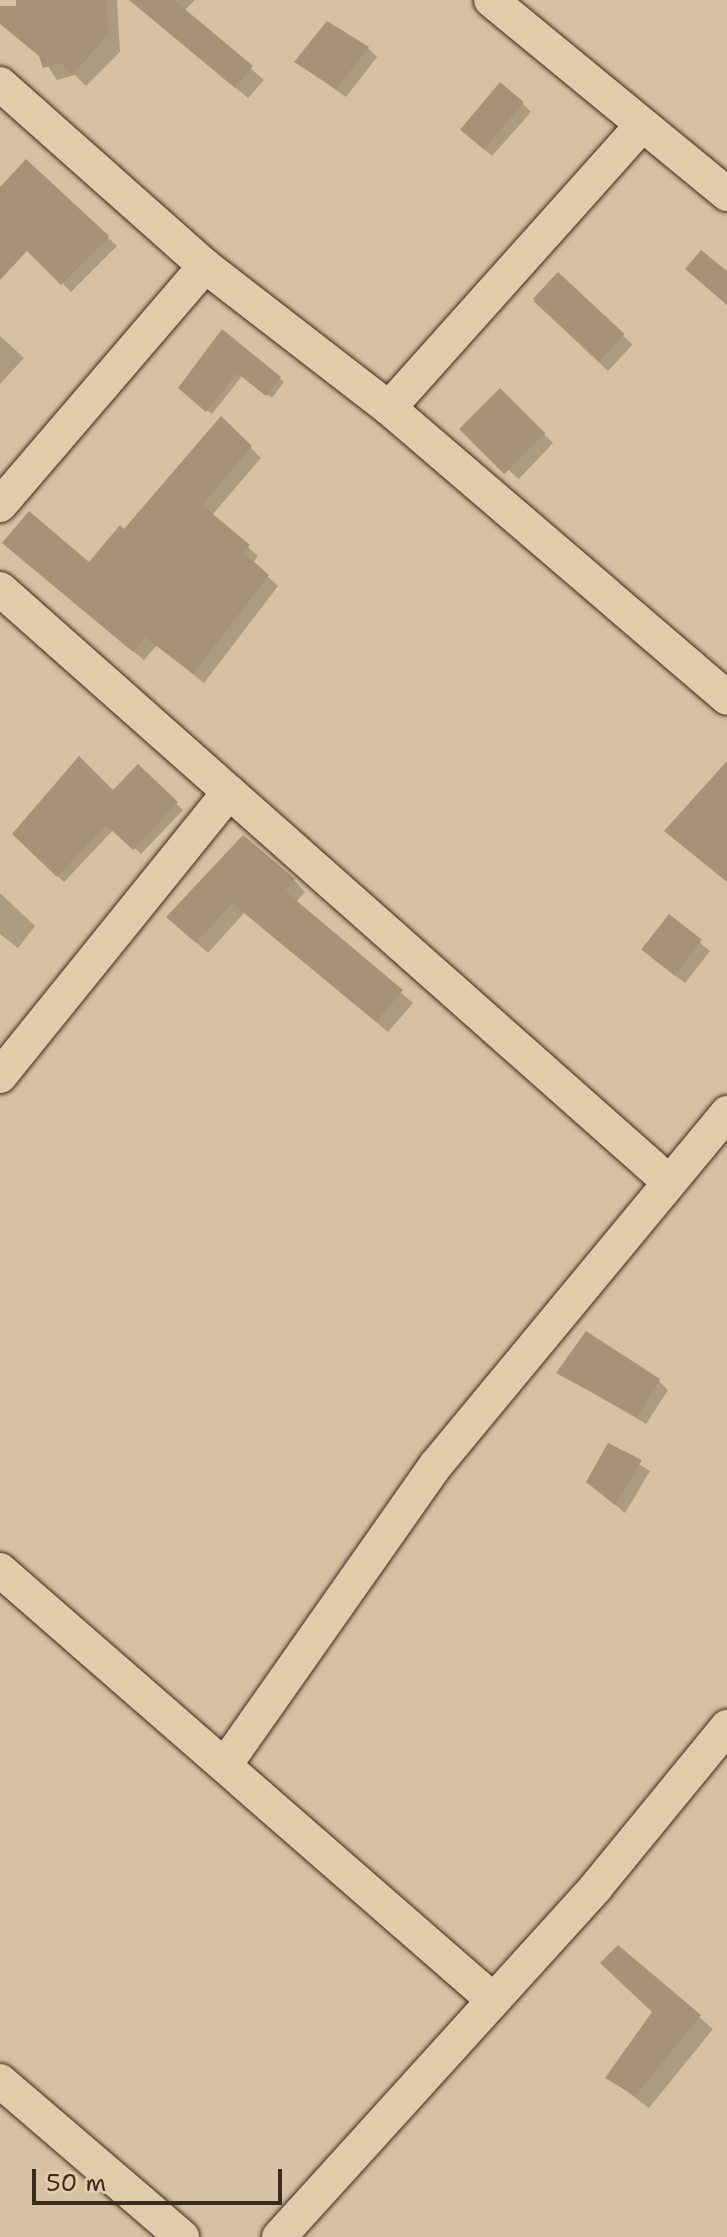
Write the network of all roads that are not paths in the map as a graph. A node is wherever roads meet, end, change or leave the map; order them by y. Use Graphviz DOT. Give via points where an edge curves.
graph roads {
  1 [pos="491,0"];
  2 [pos="0,84"];
  3 [pos="640,127"];
  4 [pos="727,194"];
  5 [pos="205,266"];
  6 [pos="389,408"];
  7 [pos="0,505"];
  8 [pos="0,589"];
  9 [pos="727,698"];
  10 [pos="229,792"];
  11 [pos="0,1076"];
  12 [pos="723,1125"];
  13 [pos="668,1181"];
  14 [pos="0,1570"];
  15 [pos="727,1727"];
  16 [pos="225,1765"];
  17 [pos="492,1999"];
  18 [pos="0,2081"];
  19 [pos="182,2237"];
  20 [pos="279,2237"];
  1 -- 3 [label="street"];
  2 -- 5 [label="street"];
  3 -- 4 [label="street"];
  3 -- 6 [label="street"];
  5 -- 6 [label="street"];
  5 -- 7 [label="street"];
  6 -- 9 [label="street"];
  8 -- 10 [label="street"];
  10 -- 11 [label="street"];
  10 -- 13 [label="street"];
  12 -- 13 [label="street"];
  13 -- 16 [label="street" via="436,1465"];
  14 -- 16 [label="street"];
  15 -- 17 [label="street" via="596,1887"];
  16 -- 17 [label="street"];
  17 -- 20 [label="street"];
  18 -- 19 [label="street"];
}
